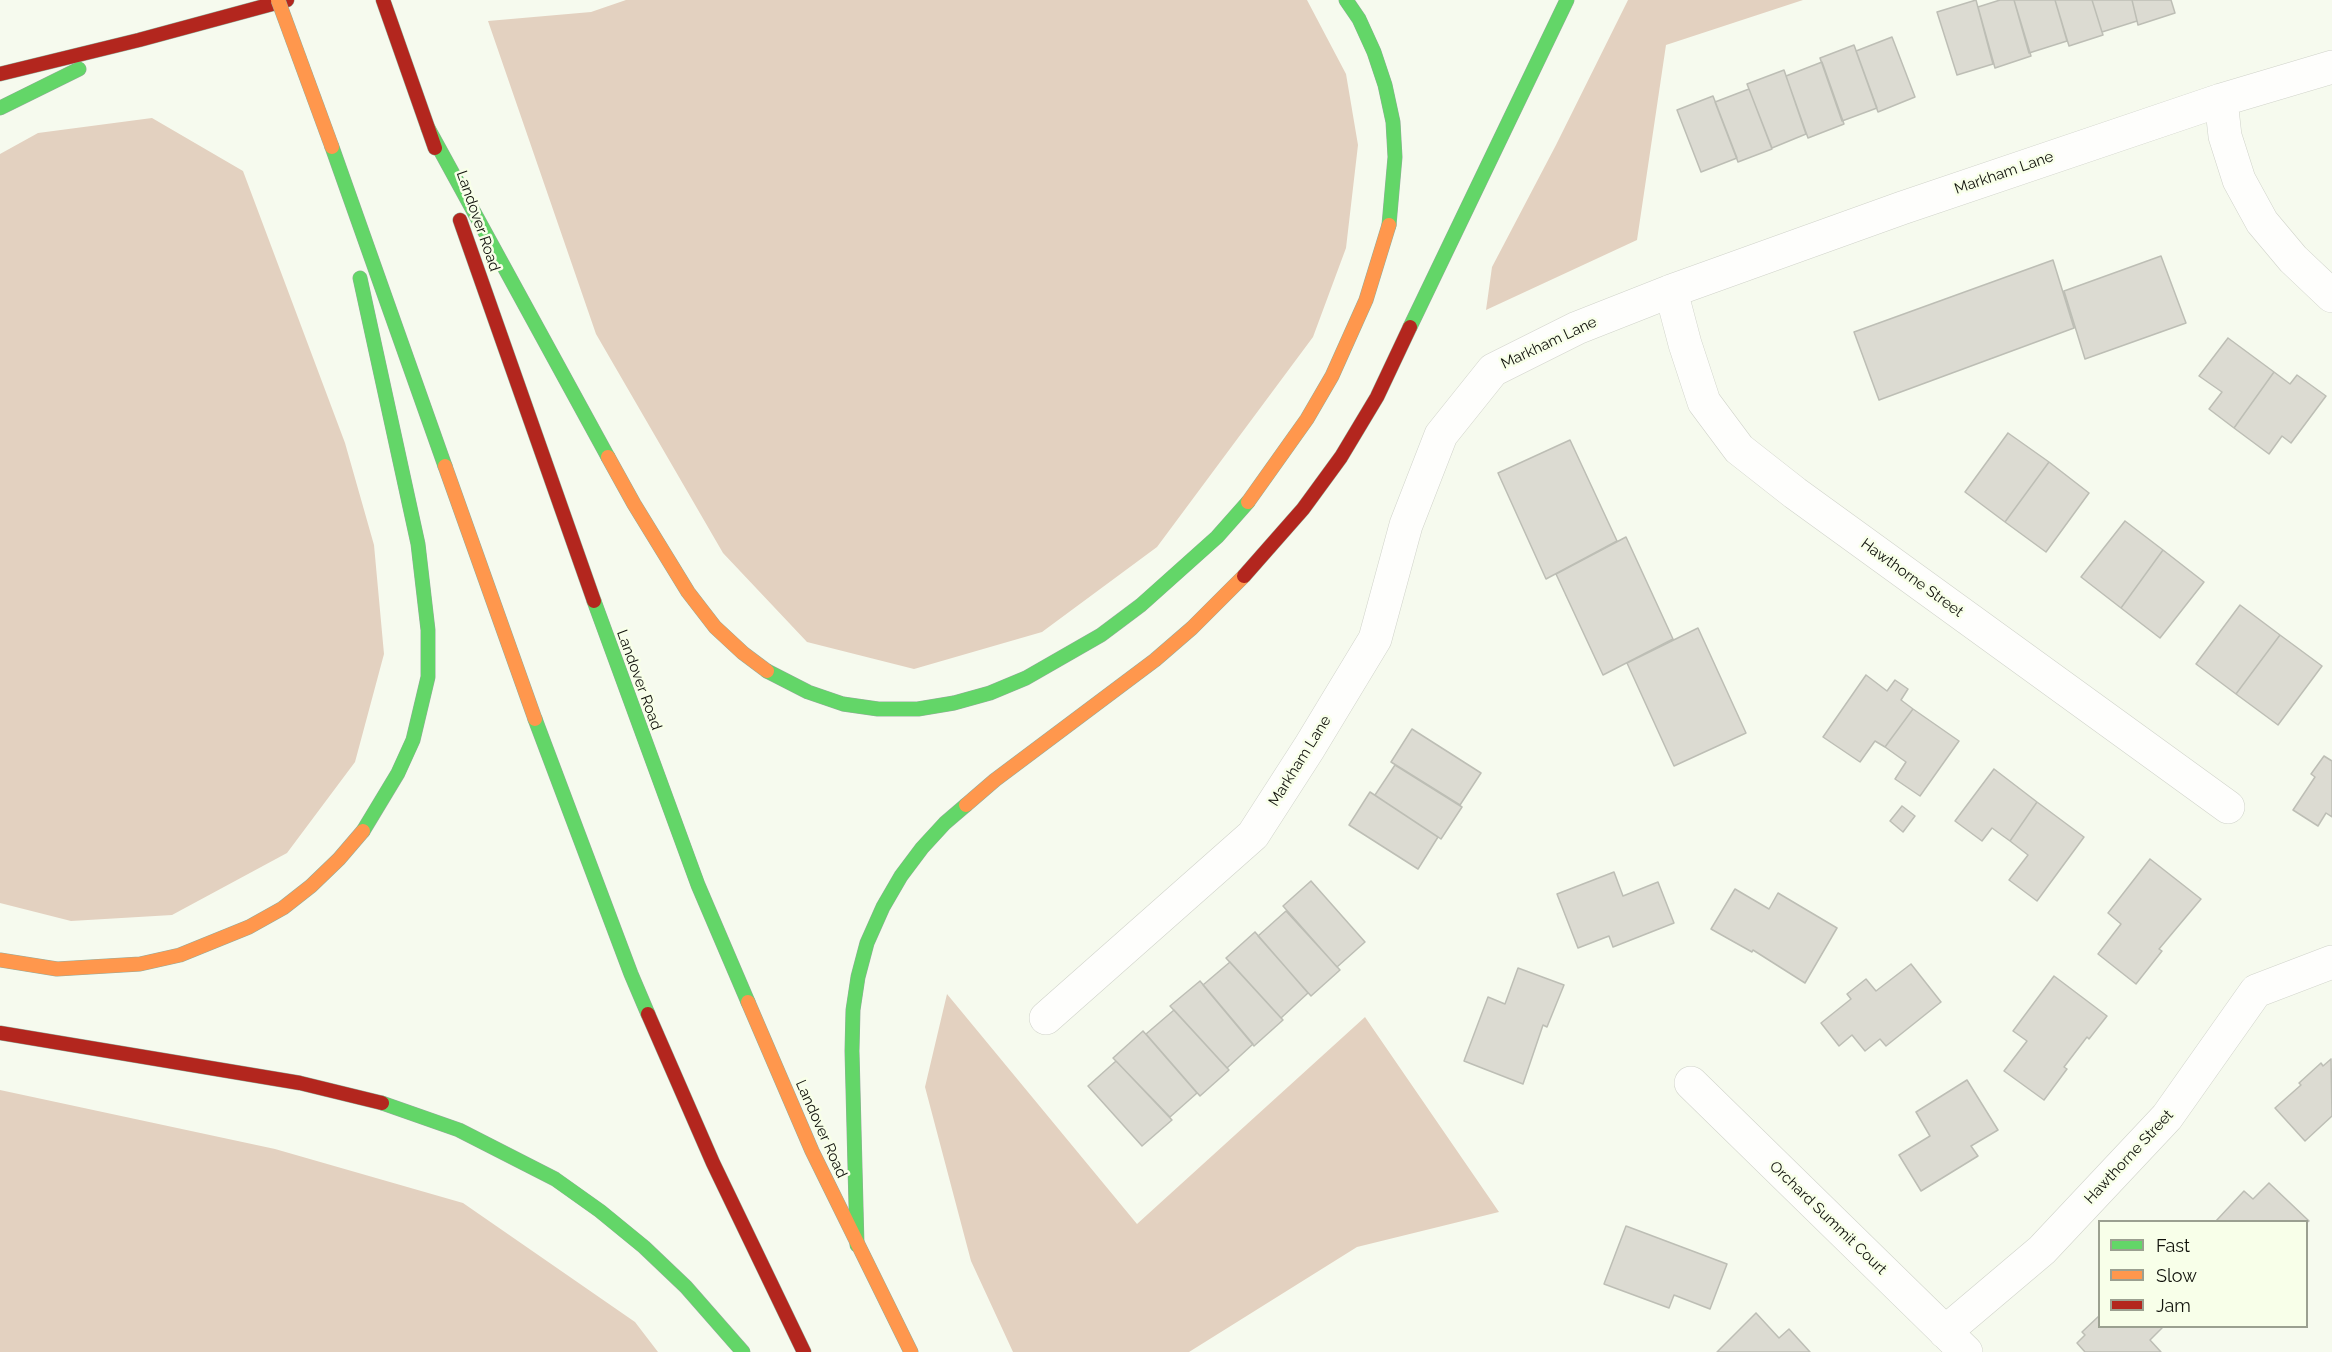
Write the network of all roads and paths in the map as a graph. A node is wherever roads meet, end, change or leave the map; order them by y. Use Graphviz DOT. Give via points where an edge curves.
graph roads {
  1 [pos="278,0"];
  2 [pos="287,0"];
  3 [pos="383,0"];
  4 [pos="1346,0"];
  5 [pos="1567,0"];
  6 [pos="139,40"];
  7 [pos="2332,67"];
  8 [pos="0,74"];
  9 [pos="2221,100"];
  10 [pos="0,108"];
  11 [pos="428,128"];
  12 [pos="332,147"];
  13 [pos="1671,291"];
  14 [pos="2332,296"];
  15 [pos="2228,807"];
  16 [pos="0,960"];
  17 [pos="2332,962"];
  18 [pos="1046,1018"];
  19 [pos="0,1034"];
  20 [pos="1691,1083"];
  21 [pos="858,1245"];
  22 [pos="1955,1342"];
  23 [pos="743,1352"];
  24 [pos="804,1352"];
  25 [pos="911,1352"];
  1 -- 12 [label="main road, bridge"];
  2 -- 6 [label="main road"];
  3 -- 11 [label="main road, Landover Road"];
  4 -- 11 [label="main road" via="1359,19 1385,85 1393,122 1393,194 1389,229 1366,300 1332,376 1307,419 1251,499 1217,537 1109,629 1063,659 999,690 918,709 843,704 808,692 774,676 715,627 650,531"];
  5 -- 21 [label="main road" via="1377,397 1341,457 1303,509 1229,593 1192,628 945,823 901,876 882,907 867,943 853,1010"];
  6 -- 8 [label="main road"];
  6 -- 10 [label="main road"];
  7 -- 9 [label="street, Markham Lane"];
  9 -- 13 [label="street, Markham Lane"];
  9 -- 14 [label="street" via="2225,136 2239,180 2293,259"];
  11 -- 21 [label="main road, Landover Road" via="625,691 698,885 808,1141"];
  12 -- 16 [label="main road" via="424,585 428,677 413,740 363,831 339,860 283,908 249,927 180,955 140,964 57,969"];
  12 -- 24 [label="main road" via="555,777 622,952 671,1071"];
  13 -- 15 [label="street, Hawthorne Street" via="1704,402 1739,449 1795,494"];
  13 -- 18 [label="street, Markham Lane" via="1576,328 1493,370 1441,435 1406,525 1375,639 1252,835"];
  17 -- 22 [label="street, Hawthorne Street" via="2256,991 2167,1117"];
  19 -- 23 [label="main road" via="300,1083 371,1100 459,1130 555,1179 600,1210 686,1287"];
  20 -- 22 [label="street, Orchard Summit Court"];
  21 -- 25 [label="main road, Landover Road"];
}
